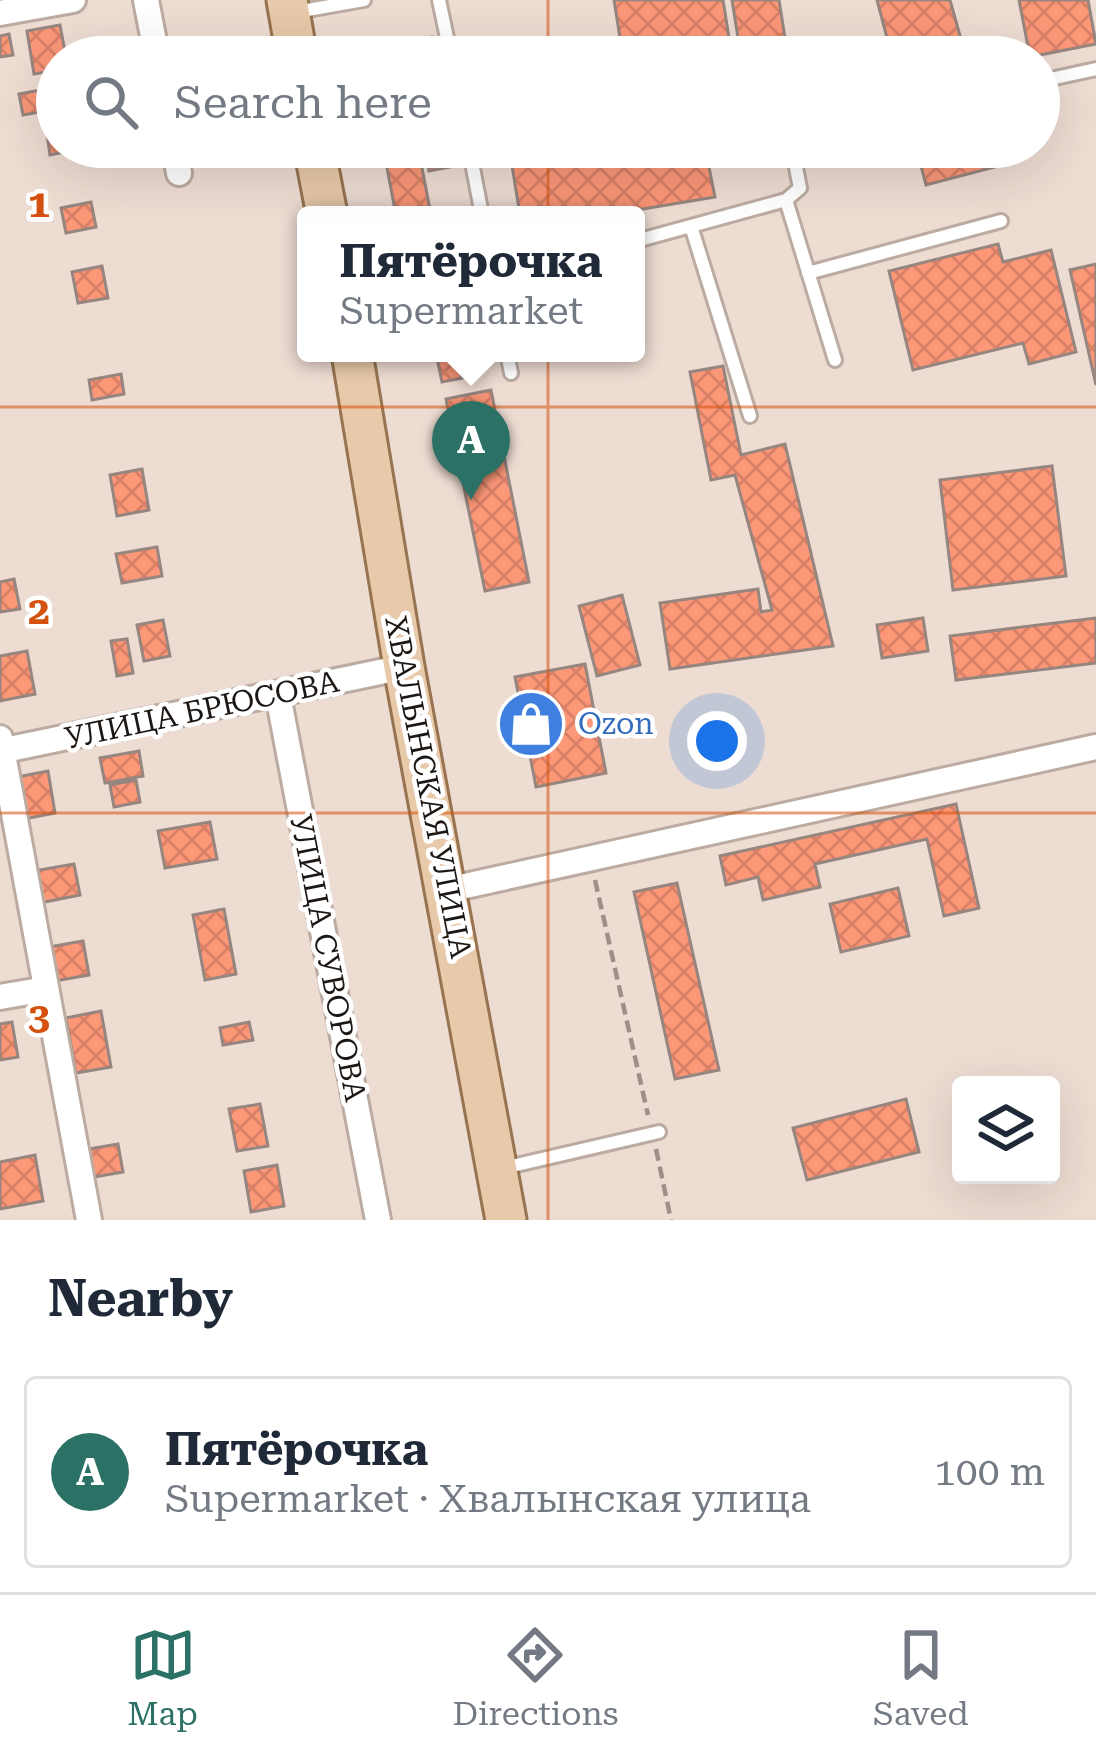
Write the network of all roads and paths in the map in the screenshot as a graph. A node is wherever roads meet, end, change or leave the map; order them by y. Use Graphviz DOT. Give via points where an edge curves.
graph roads {
  1 [pos="74,0"];
  2 [pos="146,0"];
  3 [pos="364,0"];
  4 [pos="439,0"];
  5 [pos="288,7"];
  6 [pos="0,13"];
  7 [pos="153,36"];
  8 [pos="447,36"];
  9 [pos="1096,69"];
  10 [pos="1060,77"];
  11 [pos="318,168"];
  12 [pos="473,168"];
  13 [pos="796,168"];
  14 [pos="786,200"];
  15 [pos="325,206"];
  16 [pos="480,206"];
  17 [pos="1001,220"];
  18 [pos="691,226"];
  19 [pos="645,239"];
  20 [pos="808,272"];
  21 [pos="835,360"];
  22 [pos="353,362"];
  23 [pos="509,362"];
  24 [pos="511,373"];
  25 [pos="750,416"];
  26 [pos="404,667"];
  27 [pos="278,695"];
  28 [pos="1,747"];
  29 [pos="1096,747"];
  30 [pos="590,859"];
  31 [pos="447,890"];
  32 [pos="46,989"];
  33 [pos="0,998"];
  34 [pos="656,1133"];
  35 [pos="498,1169"];
  36 [pos="89,1220"];
  37 [pos="378,1220"];
  38 [pos="506,1220"];
  39 [pos="671,1220"];
  1 -- 6 [label="street"];
  2 -- 7 [label="street"];
  3 -- 5 [label="lane"];
  4 -- 8 [label="lane"];
  9 -- 10 [label="lane"];
  11 -- 15 [label="main road"];
  12 -- 16 [label="lane"];
  13 -- 14 [label="lane" via="800,188"];
  14 -- 18 [label="lane"];
  14 -- 20 [label="lane"];
  17 -- 20 [label="lane"];
  18 -- 19 [label="lane"];
  18 -- 25 [label="lane"];
  20 -- 21 [label="lane"];
  22 -- 26 [label="main road, ХВАЛЫНСКАЯ УЛИЦА"];
  23 -- 24 [label="lane"];
  26 -- 27 [label="street, УЛИЦА БРЮСОВА"];
  26 -- 31 [label="main road, ХВАЛЫНСКАЯ УЛИЦА"];
  27 -- 28 [label="street, УЛИЦА БРЮСОВА"];
  27 -- 37 [label="street, УЛИЦА СУВОРОВА"];
  28 -- 32 [label="street"];
  29 -- 30 [label="street"];
  30 -- 31 [label="street"];
  30 -- 34 [label="path"];
  31 -- 35 [label="main road, ХВАЛЫНСКАЯ УЛИЦА"];
  32 -- 33 [label="street"];
  32 -- 36 [label="street"];
  34 -- 35 [label="lane"];
  34 -- 39 [label="path"];
  35 -- 38 [label="main road, ХВАЛЫНСКАЯ УЛИЦА"];
}
